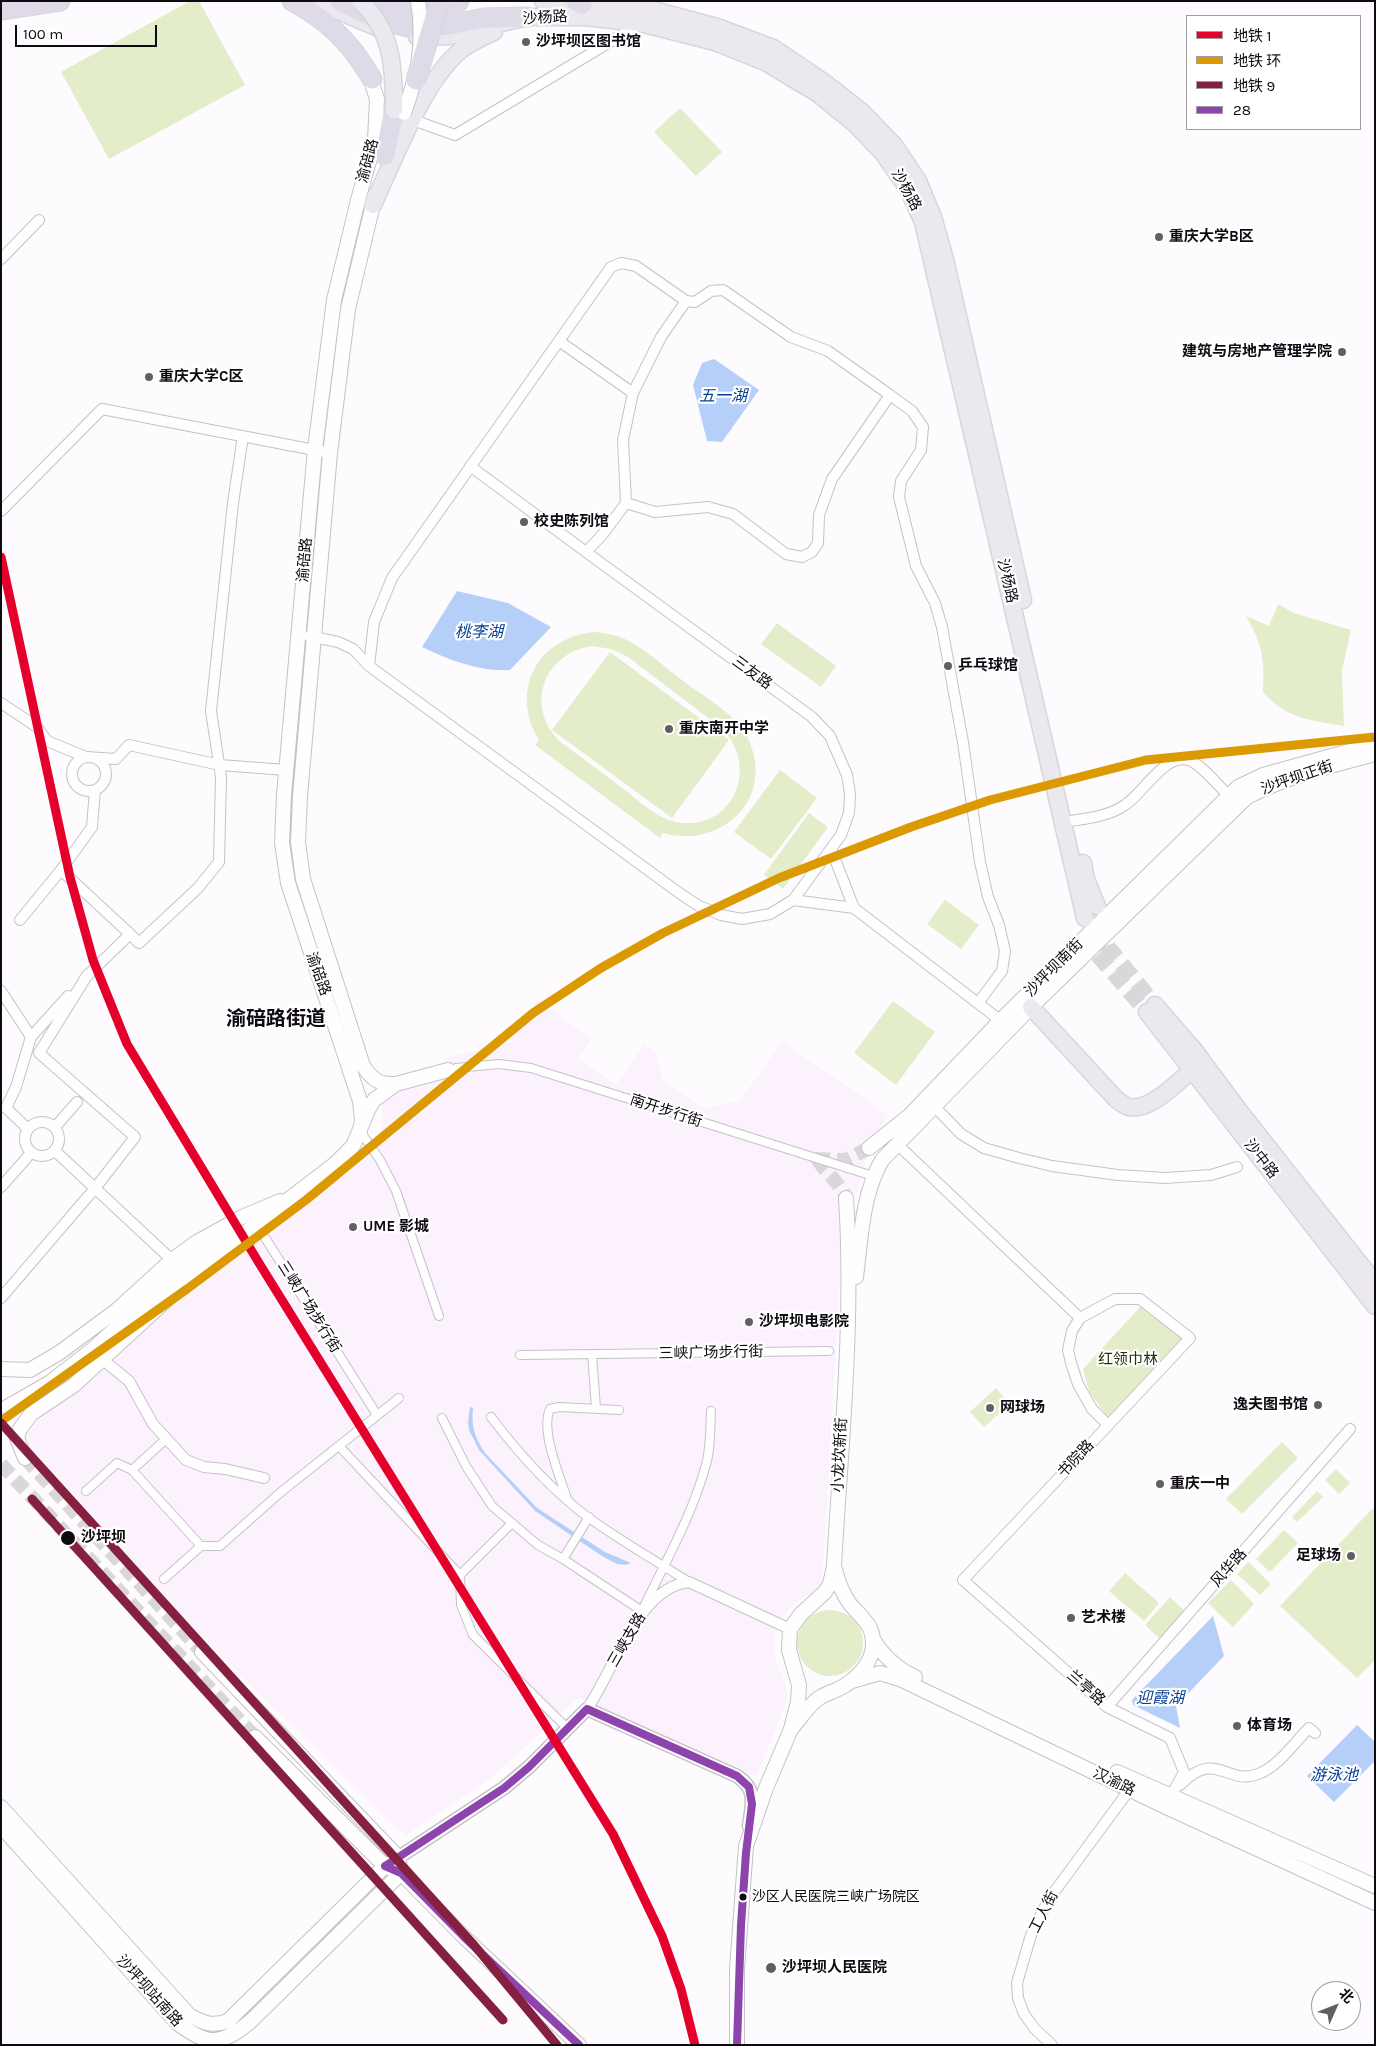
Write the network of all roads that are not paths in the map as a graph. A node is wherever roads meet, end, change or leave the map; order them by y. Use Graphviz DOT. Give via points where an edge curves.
graph roads {
  1 [pos="15,1"];
  2 [pos="60,1"];
  3 [pos="292,1"];
  4 [pos="320,1"];
  5 [pos="340,1"];
  6 [pos="418,1"];
  7 [pos="440,1"];
  8 [pos="448,1"];
  9 [pos="460,1"];
  10 [pos="543,1"];
  11 [pos="372,2"];
  12 [pos="579,3"];
  13 [pos="1,5"];
  14 [pos="1,10"];
  15 [pos="527,17"];
  16 [pos="640,23"];
  17 [pos="372,78"];
  18 [pos="416,80"];
  19 [pos="404,114"];
  20 [pos="385,155"];
  21 [pos="373,205"];
  22 [pos="39,220"];
  23 [pos="1,259"];
  24 [pos="686,301"];
  25 [pos="559,340"];
  26 [pos="633,393"];
  27 [pos="890,395"];
  28 [pos="243,436"];
  29 [pos="315,449"];
  30 [pos="330,453"];
  31 [pos="470,466"];
  32 [pos="626,503"];
  33 [pos="1,511"];
  34 [pos="586,552"];
  35 [pos="298,635"];
  36 [pos="315,636"];
  37 [pos="369,666"];
  38 [pos="1,703"];
  39 [pos="1375,744"];
  40 [pos="1375,754"];
  41 [pos="86,757"];
  42 [pos="220,765"];
  43 [pos="286,770"];
  44 [pos="95,790"];
  45 [pos="1235,796"];
  46 [pos="1227,815"];
  47 [pos="1068,822"];
  48 [pos="831,849"];
  49 [pos="61,870"];
  50 [pos="793,900"];
  51 [pos="1097,906"];
  52 [pos="854,908"];
  53 [pos="1085,918"];
  54 [pos="20,920"];
  55 [pos="130,934"];
  56 [pos="88,974"];
  57 [pos="1,991"];
  58 [pos="978,1003"];
  59 [pos="1031,1007"];
  60 [pos="1006,1024"];
  61 [pos="31,1037"];
  62 [pos="452,1069"];
  63 [pos="1192,1070"];
  64 [pos="396,1084"];
  65 [pos="77,1102"];
  66 [pos="934,1106"];
  67 [pos="4,1110"];
  68 [pos="55,1127"];
  69 [pos="28,1129"];
  70 [pos="360,1131"];
  71 [pos="897,1144"];
  72 [pos="869,1148"];
  73 [pos="55,1152"];
  74 [pos="31,1153"];
  75 [pos="1237,1167"];
  76 [pos="873,1176"];
  77 [pos="314,1182"];
  78 [pos="1,1187"];
  79 [pos="96,1187"];
  80 [pos="846,1198"];
  81 [pos="257,1224"];
  82 [pos="172,1260"];
  83 [pos="1375,1283"];
  84 [pos="1,1298"];
  85 [pos="1375,1306"];
  86 [pos="439,1316"];
  87 [pos="1080,1318"];
  88 [pos="847,1345"];
  89 [pos="829,1351"];
  90 [pos="592,1354"];
  91 [pos="520,1355"];
  92 [pos="103,1360"];
  93 [pos="1,1369"];
  94 [pos="399,1398"];
  95 [pos="7,1406"];
  96 [pos="596,1408"];
  97 [pos="619,1410"];
  98 [pos="711,1410"];
  99 [pos="377,1415"];
  100 [pos="491,1417"];
  101 [pos="442,1418"];
  102 [pos="1108,1425"];
  103 [pos="1350,1430"];
  104 [pos="166,1439"];
  105 [pos="339,1446"];
  106 [pos="25,1458"];
  107 [pos="132,1470"];
  108 [pos="264,1478"];
  109 [pos="86,1491"];
  110 [pos="567,1500"];
  111 [pos="589,1517"];
  112 [pos="511,1524"];
  113 [pos="201,1546"];
  114 [pos="564,1560"];
  115 [pos="663,1565"];
  116 [pos="834,1566"];
  117 [pos="460,1576"];
  118 [pos="164,1579"];
  119 [pos="963,1580"];
  120 [pos="689,1582"];
  121 [pos="642,1611"];
  122 [pos="790,1630"];
  123 [pos="873,1639"];
  124 [pos="202,1652"];
  125 [pos="852,1681"];
  126 [pos="1107,1707"];
  127 [pos="587,1709"];
  128 [pos="568,1729"];
  129 [pos="791,1729"];
  130 [pos="1315,1734"];
  131 [pos="255,1737"];
  132 [pos="1130,1789"];
  133 [pos="1173,1792"];
  134 [pos="1,1807"];
  135 [pos="1,1826"];
  136 [pos="746,1846"];
  137 [pos="398,1857"];
  138 [pos="385,1866"];
  139 [pos="1341,1871"];
  140 [pos="401,1873"];
  141 [pos="1375,1876"];
  142 [pos="1375,1886"];
  143 [pos="1375,1903"];
  144 [pos="579,2045"];
  145 [pos="737,2045"];
  146 [pos="1052,2045"];
  1 -- 13 [label="highway"];
  2 -- 14 [label="highway"];
  3 -- 17 [label="highway" via="350,46"];
  4 -- 15 [label="main road, 沙杨路" via="369,25 412,37 449,36"];
  4 -- 17 [label="main road, 渝碚路" via="353,43"];
  5 -- 15 [label="highway" via="379,20 412,28 484,18"];
  6 -- 18 [label="main road, bridge" via="420,54"];
  7 -- 18 [label="highway, bridge"];
  8 -- 11 [label="highway" via="442,6 423,10"];
  9 -- 11 [label="highway" via="450,12 427,19 404,17"];
  10 -- 12 [label="main road, 沙杨路"];
  11 -- 19 [label="main road, bridge" via="389,49"];
  12 -- 47 [label="main road, 沙杨路" via="646,8 717,27 773,48 862,112 894,145 918,181 934,216 945,259"];
  15 -- 16 [label="main road, 沙杨路" via="584,17"];
  15 -- 19 [label="main road" via="475,40 460,51"];
  16 -- 19 [label="street" via="455,135"];
  16 -- 47 [label="main road, 沙杨路" via="715,42 765,62 809,89 852,122 883,153 908,189 923,222"];
  17 -- 29 [label="main road, 渝碚路" via="377,99 375,140 334,300"];
  18 -- 19 [label="main road, bridge"];
  19 -- 20 [label="highway"];
  19 -- 21 [label="main road"];
  20 -- 21 [label="main road, 渝碚路"];
  21 -- 30 [label="main road, 渝碚路" via="348,309"];
  22 -- 23 [label="street"];
  24 -- 25 [label="street" via="636,266 621,263 611,267"];
  24 -- 26 [label="street" via="661,337"];
  24 -- 27 [label="street" via="695,302 711,291 723,290 791,337 828,351"];
  25 -- 26 [label="street"];
  25 -- 31 [label="street"];
  26 -- 32 [label="street" via="623,440"];
  27 -- 32 [label="street" via="832,479 819,515 818,543 812,552 802,557 786,554 733,514 708,507 655,512"];
  27 -- 58 [label="street" via="912,411 923,427 921,450 901,481 899,497 916,566 935,603 942,627 980,862 1005,951 1002,971"];
  28 -- 29 [label="street"];
  28 -- 33 [label="street" via="102,408"];
  28 -- 42 [label="street" via="211,711"];
  29 -- 30 [label="street"];
  29 -- 35 [label="main road, 渝碚路"];
  30 -- 36 [label="main road, 渝碚路"];
  31 -- 34 [label="street, 三友路"];
  31 -- 37 [label="street" via="392,578 374,622"];
  32 -- 34 [label="street"];
  34 -- 48 [label="street, 三友路" via="812,717 830,736 841,757 850,794 849,813 841,835"];
  35 -- 36 [label="street"];
  35 -- 43 [label="main road, 渝碚路"];
  36 -- 37 [label="street" via="353,649"];
  36 -- 64 [label="main road, 渝碚路" via="298,842 304,879 363,1066 370,1077"];
  37 -- 50 [label="street" via="699,906 742,919 770,914"];
  38 -- 41 [label="street" via="37,727 47,741"];
  39 -- 45 [label="main road, 沙坪坝正街" via="1272,772"];
  40 -- 45 [label="main road, 沙坪坝正街" via="1302,773 1246,796"];
  41 -- 42 [label="street" via="116,759 129,745"];
  41 -- 44 [label="street" via="96,758 106,772 104,783"];
  41 -- 44 [label="street" via="77,762 72,778 79,787"];
  42 -- 43 [label="street"];
  42 -- 55 [label="street" via="219,862 198,888 139,944"];
  43 -- 70 [label="main road, 渝碚路" via="282,843 288,883 360,1101"];
  44 -- 49 [label="street" via="92,828"];
  45 -- 46 [label="main road, 沙坪坝正街"];
  45 -- 47 [label="street" via="1193,761 1182,759 1171,761 1126,805 1108,814"];
  45 -- 60 [label="main road, 沙坪坝南街"];
  46 -- 59 [label="main road, 沙坪坝南街"];
  47 -- 51 [label="main road"];
  47 -- 53 [label="main road"];
  48 -- 50 [label="street, 三友路"];
  48 -- 52 [label="street"];
  49 -- 54 [label="street"];
  49 -- 55 [label="street"];
  50 -- 52 [label="street"];
  52 -- 58 [label="street"];
  55 -- 56 [label="street"];
  56 -- 61 [label="street"];
  56 -- 79 [label="street" via="39,1053 135,1137"];
  57 -- 61 [label="street"];
  58 -- 60 [label="street"];
  59 -- 60 [label="main road, 沙坪坝南街"];
  59 -- 63 [label="main road" via="1116,1099 1128,1107 1140,1108 1152,1102"];
  60 -- 66 [label="main road, 沙坪坝南街"];
  60 -- 72 [label="main road, 沙坪坝南街" via="910,1116"];
  61 -- 67 [label="street" via="16,1088"];
  62 -- 64 [label="main road"];
  62 -- 76 [label="street, 南开步行街" via="499,1064 530,1068"];
  63 -- 83 [label="main road, 沙中路" via="1151,1008 1194,1050"];
  63 -- 85 [label="main road, 沙中路"];
  64 -- 70 [label="main road" via="374,1100"];
  65 -- 68 [label="street"];
  66 -- 71 [label="main road, 沙坪坝南街"];
  66 -- 75 [label="street" via="960,1134 984,1148 1052,1166 1165,1178 1211,1175"];
  67 -- 69 [label="street"];
  68 -- 69 [label="street" via="46,1122 36,1123"];
  68 -- 73 [label="street" via="60,1139"];
  69 -- 74 [label="street" via="24,1137"];
  70 -- 77 [label="main road" via="352,1146"];
  70 -- 86 [label="street" via="396,1191"];
  71 -- 76 [label="main road, 沙坪坝南街"];
  71 -- 87 [label="street"];
  73 -- 74 [label="street" via="39,1157"];
  73 -- 79 [label="street"];
  74 -- 78 [label="street"];
  76 -- 88 [label="main road, 小龙坎新街" via="868,1191"];
  77 -- 81 [label="main road"];
  77 -- 82 [label="main road" via="242,1217"];
  77 -- 95 [label="main road" via="206,1250 93,1349 49,1383"];
  79 -- 82 [label="street"];
  79 -- 84 [label="street"];
  80 -- 88 [label="main road, 小龙坎新街" via="849,1252"];
  81 -- 92 [label="main road" via="212,1258"];
  81 -- 99 [label="street, 三峡广场步行街"];
  82 -- 93 [label="main road" via="117,1310 59,1353 30,1370"];
  87 -- 102 [label="street" via="1072,1331 1068,1350 1071,1363 1092,1409"];
  87 -- 102 [label="street, 书院路" via="1115,1299 1140,1300 1190,1338"];
  88 -- 116 [label="main road, 小龙坎新街"];
  89 -- 90 [label="street, 三峡广场步行街"];
  90 -- 91 [label="street, 三峡广场步行街"];
  90 -- 96 [label="street"];
  92 -- 104 [label="street" via="129,1381 144,1412"];
  92 -- 106 [label="main road" via="74,1385 31,1414 17,1438"];
  94 -- 99 [label="street"];
  96 -- 97 [label="street"];
  96 -- 110 [label="street" via="559,1407 550,1409 546,1418"];
  98 -- 115 [label="street" via="706,1466 684,1528"];
  99 -- 105 [label="street"];
  100 -- 110 [label="street" via="511,1444"];
  101 -- 112 [label="street" via="466,1466 492,1506"];
  102 -- 119 [label="street, 书院路"];
  103 -- 126 [label="street, 风华路"];
  104 -- 107 [label="street"];
  104 -- 108 [label="street" via="186,1460 204,1467"];
  105 -- 113 [label="street" via="220,1546"];
  105 -- 117 [label="street"];
  107 -- 109 [label="street" via="117,1463"];
  107 -- 113 [label="street"];
  110 -- 111 [label="street"];
  111 -- 114 [label="street"];
  111 -- 115 [label="street"];
  112 -- 114 [label="street"];
  112 -- 117 [label="street"];
  113 -- 118 [label="street"];
  114 -- 121 [label="street"];
  115 -- 120 [label="street"];
  115 -- 121 [label="street"];
  116 -- 122 [label="main road, 小龙坎新街" via="825,1592"];
  116 -- 123 [label="main road, 小龙坎新街" via="844,1596 866,1622"];
  117 -- 128 [label="street" via="461,1605 473,1635"];
  119 -- 126 [label="street, 兰亭路"];
  120 -- 121 [label="street, 三峡支路" via="675,1584 662,1592"];
  120 -- 122 [label="street"];
  121 -- 127 [label="street, 三峡支路"];
  122 -- 129 [label="main road" via="789,1650 799,1685"];
  123 -- 125 [label="main road" via="871,1658"];
  123 -- 133 [label="main road, 汉渝路" via="883,1655 907,1673"];
  124 -- 137 [label="main road"];
  125 -- 129 [label="main road" via="812,1704"];
  125 -- 132 [label="main road, 汉渝路" via="880,1673 900,1679"];
  126 -- 133 [label="street, 兰亭路" via="1170,1738 1184,1772"];
  127 -- 128 [label="street"];
  127 -- 136 [label="street" via="747,1783 752,1802"];
  128 -- 137 [label="street" via="504,1788"];
  129 -- 136 [label="main road"];
  130 -- 133 [label="street" via="1309,1728 1270,1769 1256,1775 1243,1776 1214,1768 1199,1769"];
  131 -- 138 [label="main road"];
  132 -- 143 [label="main road, 汉渝路"];
  132 -- 146 [label="street, 工人街" via="1049,1899 1031,1935 1016,1983 1024,2014"];
  133 -- 139 [label="main road, 汉渝路"];
  134 -- 138 [label="main road, 沙坪坝站南路" via="189,2016 206,2025 228,2022"];
  135 -- 140 [label="main road, 沙坪坝站南路" via="177,2023 200,2040 216,2044 251,2021"];
  136 -- 145 [label="main road" via="737,1969"];
  137 -- 138 [label="street"];
  137 -- 140 [label="main road"];
  138 -- 140 [label="main road"];
  139 -- 141 [label="main road"];
  139 -- 142 [label="main road, 汉渝路"];
  140 -- 144 [label="main road"];
}
